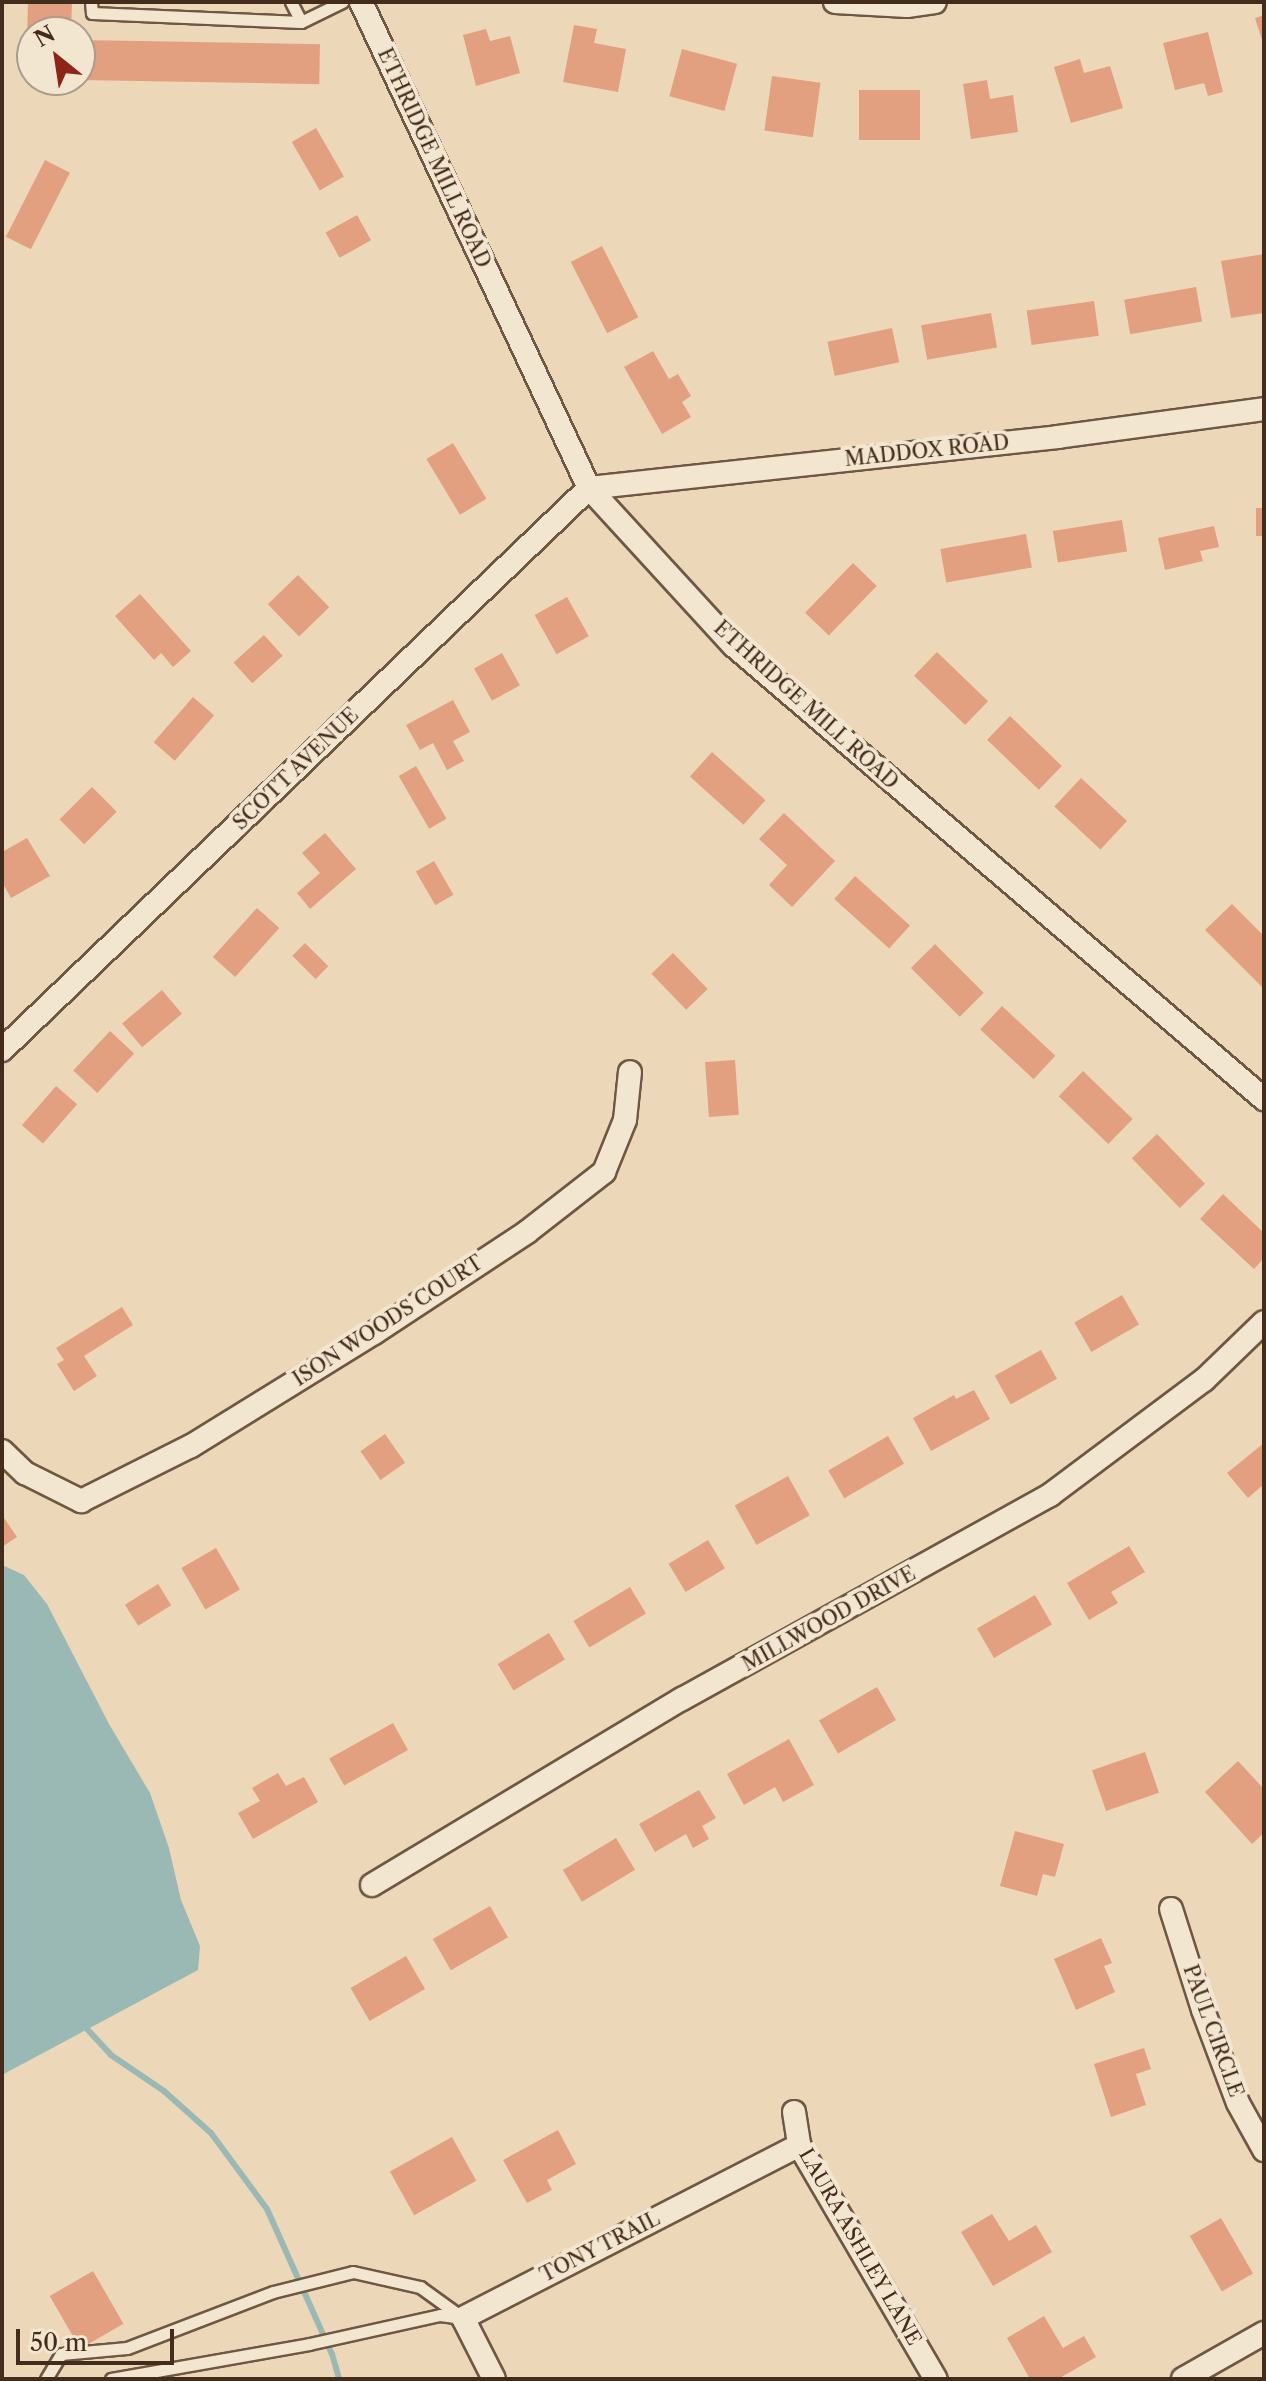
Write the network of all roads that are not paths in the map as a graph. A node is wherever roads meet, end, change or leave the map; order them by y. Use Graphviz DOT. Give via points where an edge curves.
graph roads {
  1 [pos="91,2"];
  2 [pos="291,2"];
  3 [pos="342,2"];
  4 [pos="361,2"];
  5 [pos="835,2"];
  6 [pos="935,2"];
  7 [pos="301,22"];
  8 [pos="1264,409"];
  9 [pos="589,488"];
  10 [pos="2,1050"];
  11 [pos="630,1072"];
  12 [pos="1264,1099"];
  13 [pos="1264,1322"];
  14 [pos="2,1451"];
  15 [pos="372,1885"];
  16 [pos="1171,1909"];
  17 [pos="794,2112"];
  18 [pos="799,2145"];
  19 [pos="1264,2150"];
  20 [pos="463,2318"];
  21 [pos="1264,2333"];
  22 [pos="46,2379"];
  23 [pos="111,2379"];
  24 [pos="494,2379"];
  25 [pos="936,2379"];
  26 [pos="1183,2379"];
  1 -- 7 [label="lane" via="92,13"];
  2 -- 7 [label="lane"];
  3 -- 7 [label="lane"];
  4 -- 9 [label="street, ETHRIDGE MILL ROAD"];
  5 -- 6 [label="street"];
  8 -- 9 [label="street, MADDOX ROAD"];
  9 -- 10 [label="street, SCOTT AVENUE"];
  9 -- 12 [label="street, ETHRIDGE MILL ROAD" via="733,645"];
  11 -- 14 [label="street, ISON WOODS COURT" via="625,1120 604,1172 527,1232 191,1446 81,1501 25,1473"];
  13 -- 15 [label="street, MILLWOOD DRIVE" via="1204,1380 1050,1495 682,1699"];
  16 -- 19 [label="street, PAUL CIRCLE" via="1238,2103"];
  17 -- 18 [label="street, LAURA ASHLEY LANE"];
  18 -- 20 [label="street, TONY TRAIL"];
  18 -- 25 [label="street, LAURA ASHLEY LANE"];
  20 -- 22 [label="lane" via="420,2287 353,2272 273,2292 127,2348 61,2354"];
  20 -- 23 [label="lane" via="440,2315"];
  20 -- 24 [label="street"];
  21 -- 26 [label="street"];
}
